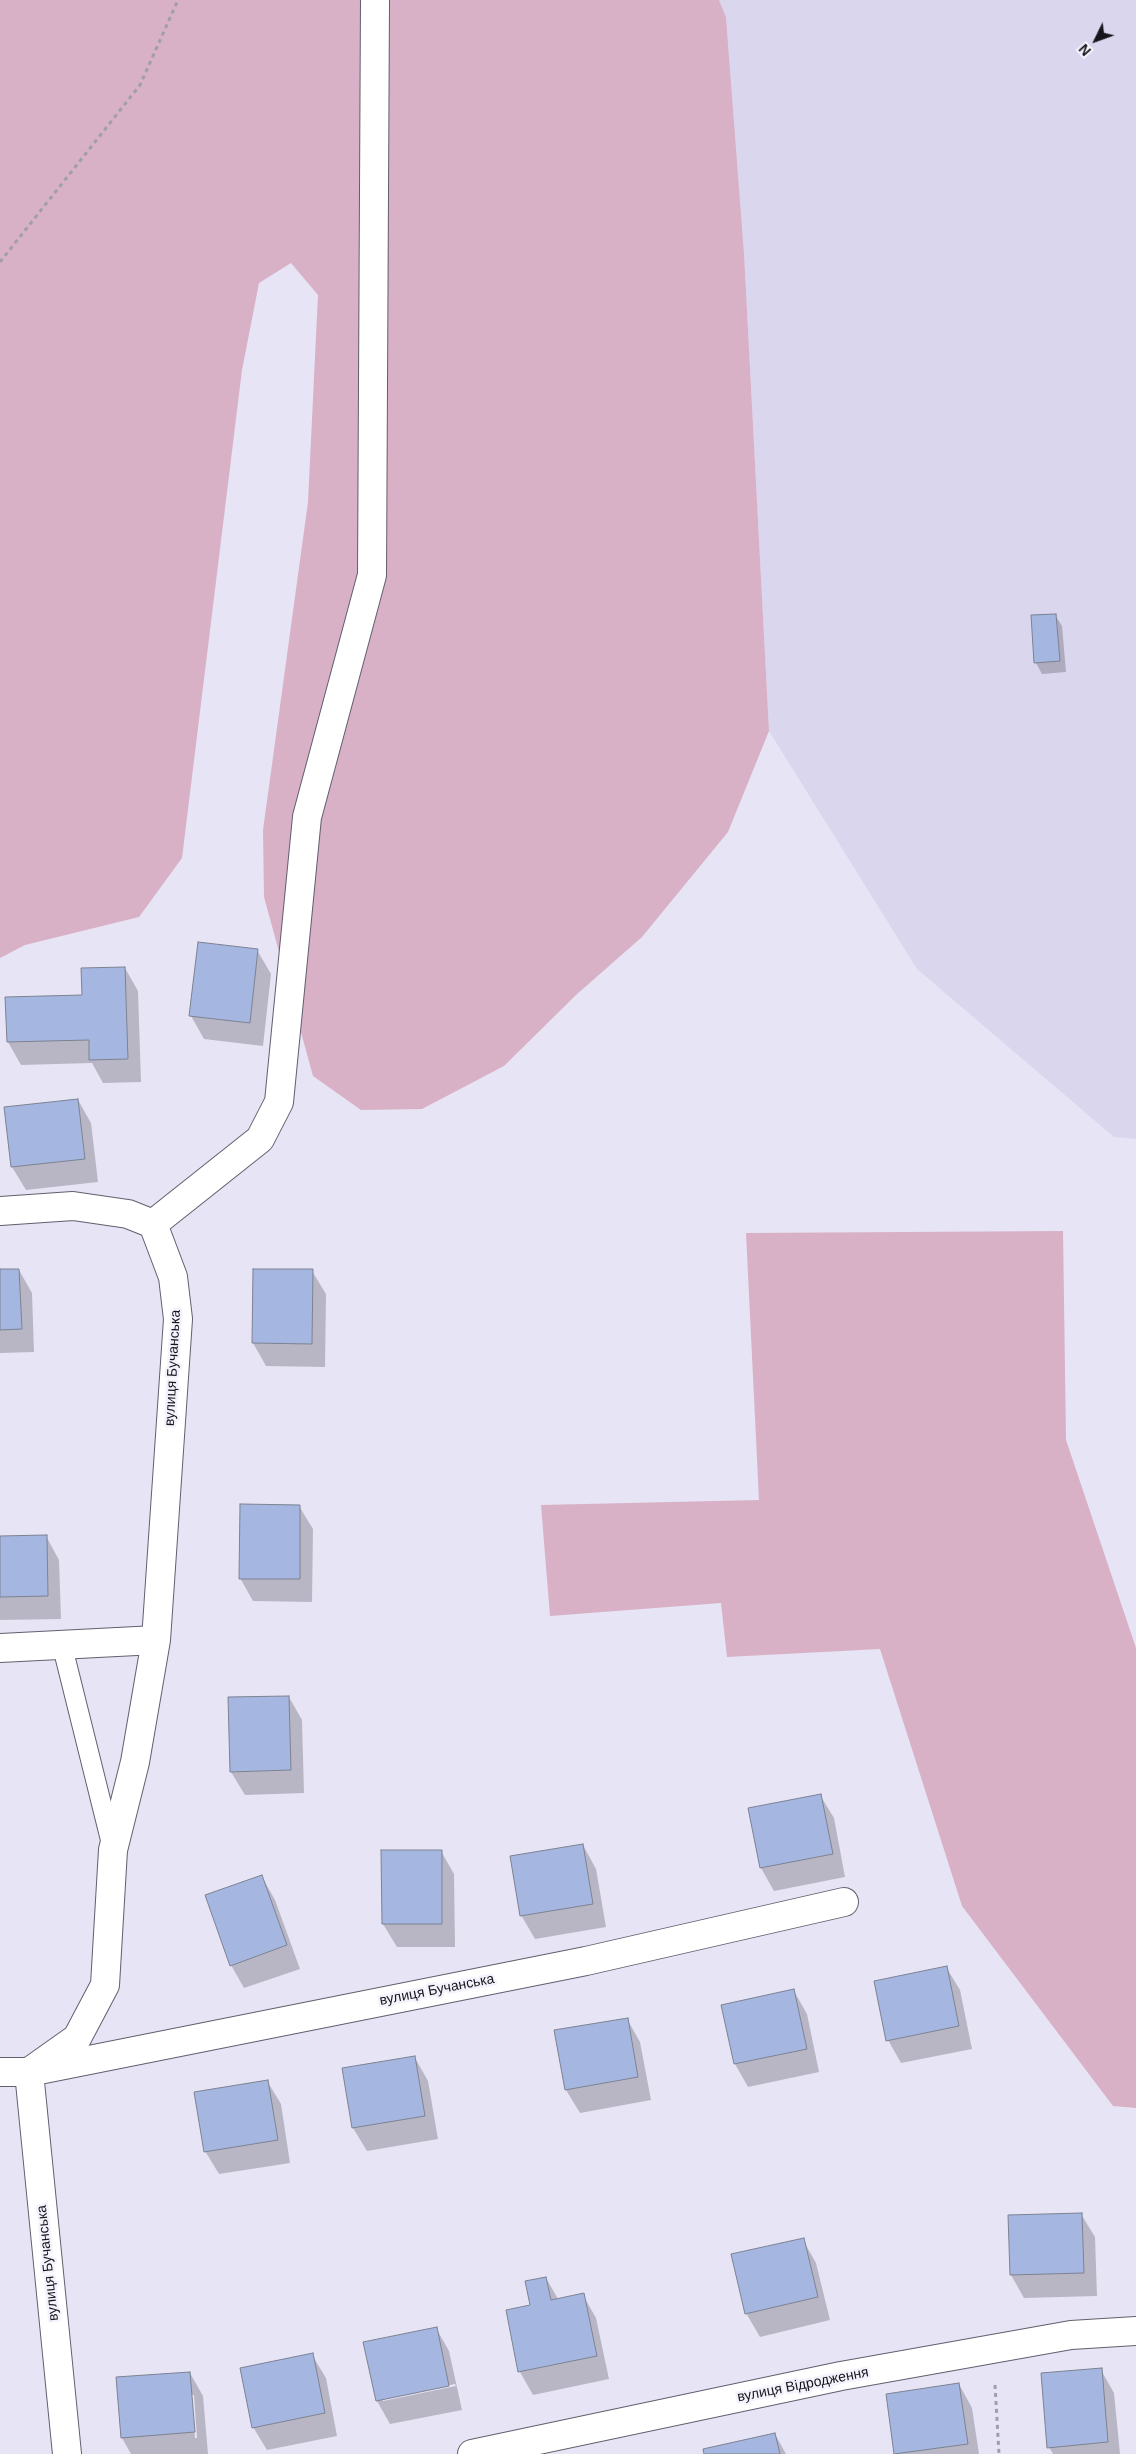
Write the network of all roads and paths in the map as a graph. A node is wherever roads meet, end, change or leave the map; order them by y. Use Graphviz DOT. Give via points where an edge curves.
graph roads {
  1 [pos="178,0"];
  2 [pos="375,0"];
  3 [pos="0,262"];
  4 [pos="0,1211"];
  5 [pos="152,1224"];
  6 [pos="156,1640"];
  7 [pos="62,1645"];
  8 [pos="0,1648"];
  9 [pos="113,1850"];
  10 [pos="844,1902"];
  11 [pos="0,2072"];
  12 [pos="29,2072"];
  13 [pos="1136,2331"];
  14 [pos="993,2349"];
  15 [pos="68,2454"];
  16 [pos="472,2454"];
  17 [pos="999,2454"];
  1 -- 3 [label="path" via="140,85"];
  2 -- 5 [label="street" via="372,575 307,817 279,1102 260,1139"];
  4 -- 5 [label="street" via="73,1206 128,1214"];
  5 -- 6 [label="street, вулиця Бучанська" via="173,1277 178,1319"];
  6 -- 7 [label="street"];
  6 -- 9 [label="street, вулиця Бучанська" via="135,1762"];
  7 -- 8 [label="street"];
  7 -- 9 [label="lane"];
  9 -- 12 [label="street, вулиця Бучанська" via="105,1985 77,2038"];
  10 -- 12 [label="street, вулиця Бучанська" via="586,1960"];
  11 -- 12 [label="street, вулиця Бучанська"];
  12 -- 15 [label="street, вулиця Бучанська"];
  13 -- 14 [label="street, вулиця Відродження" via="1071,2335"];
  14 -- 16 [label="street, вулиця Відродження" via="841,2376"];
  14 -- 17 [label="path"];
}
